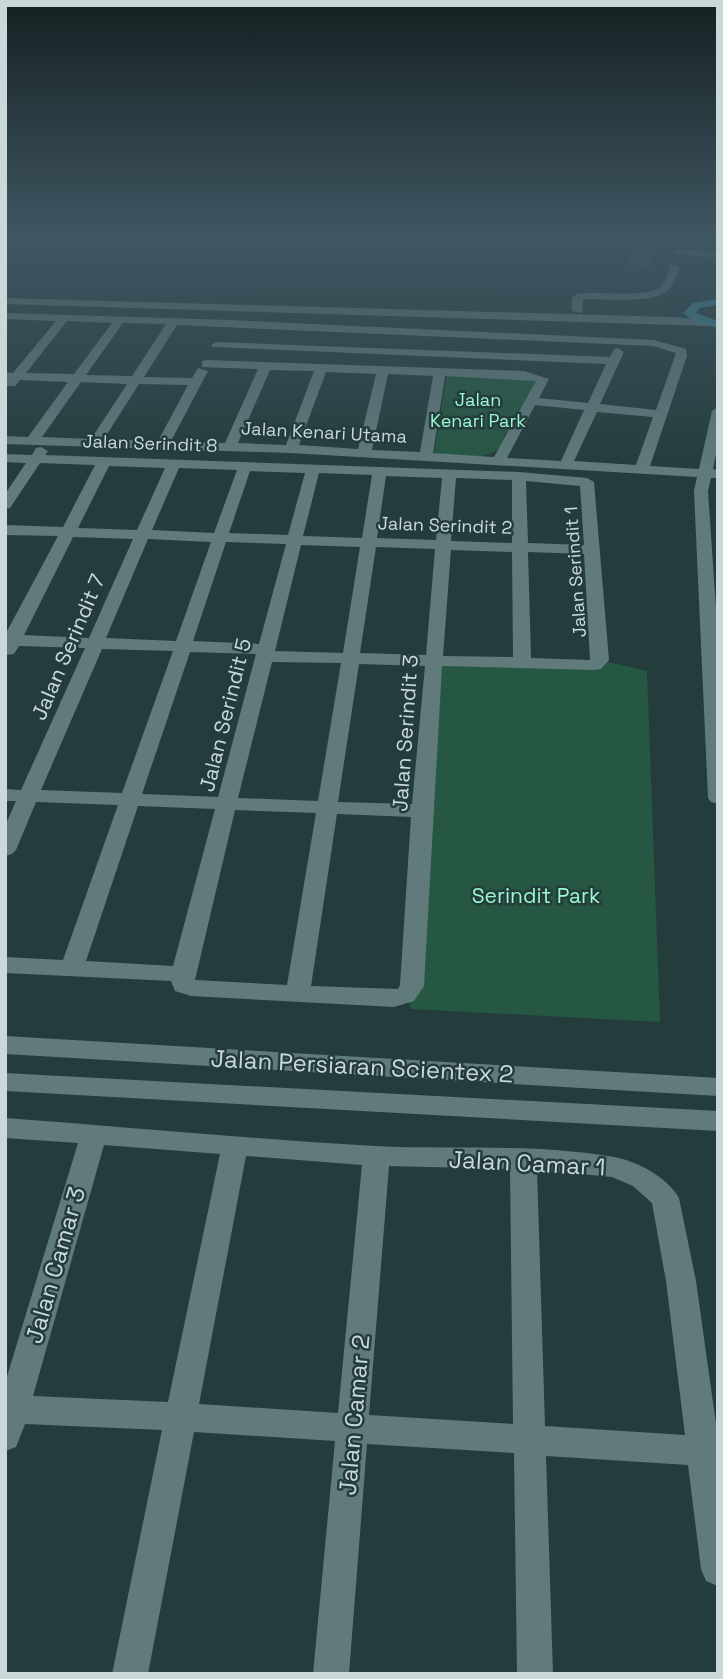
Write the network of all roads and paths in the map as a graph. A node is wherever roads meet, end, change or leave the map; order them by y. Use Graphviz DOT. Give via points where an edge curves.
graph roads {
  1 [pos="234,315"];
  2 [pos="471,315"];
  3 [pos="691,315"];
  4 [pos="11,316"];
  5 [pos="64,318"];
  6 [pos="120,319"];
  7 [pos="174,321"];
  8 [pos="229,324"];
  9 [pos="713,324"];
  10 [pos="5,329"];
  11 [pos="409,332"];
  12 [pos="622,341"];
  13 [pos="217,345"];
  14 [pos="404,352"];
  15 [pos="614,361"];
  16 [pos="206,364"];
  17 [pos="266,366"];
  18 [pos="321,368"];
  19 [pos="383,370"];
  20 [pos="398,370"];
  21 [pos="440,372"];
  22 [pos="11,376"];
  23 [pos="79,378"];
  24 [pos="135,380"];
  25 [pos="195,382"];
  26 [pos="5,390"];
  27 [pos="530,401"];
  28 [pos="591,408"];
  29 [pos="718,411"];
  30 [pos="660,414"];
  31 [pos="5,440"];
  32 [pos="39,441"];
  33 [pos="94,443"];
  34 [pos="162,445"];
  35 [pos="230,447"];
  36 [pos="291,449"];
  37 [pos="364,453"];
  38 [pos="426,456"];
  39 [pos="5,458"];
  40 [pos="35,459"];
  41 [pos="105,460"];
  42 [pos="499,460"];
  43 [pos="174,463"];
  44 [pos="566,464"];
  45 [pos="245,466"];
  46 [pos="642,468"];
  47 [pos="313,469"];
  48 [pos="380,471"];
  49 [pos="711,473"];
  50 [pos="449,474"];
  51 [pos="519,476"];
  52 [pos="587,482"];
  53 [pos="5,505"];
  54 [pos="5,530"];
  55 [pos="68,532"];
  56 [pos="141,535"];
  57 [pos="220,538"];
  58 [pos="295,540"];
  59 [pos="369,542"];
  60 [pos="443,544"];
  61 [pos="522,547"];
  62 [pos="593,550"];
  63 [pos="94,643"];
  64 [pos="8,645"];
  65 [pos="183,646"];
  66 [pos="264,653"];
  67 [pos="350,659"];
  68 [pos="433,660"];
  69 [pos="522,663"];
  70 [pos="5,795"];
  71 [pos="29,796"];
  72 [pos="718,797"];
  73 [pos="130,801"];
  74 [pos="225,806"];
  75 [pos="326,808"];
  76 [pos="422,811"];
  77 [pos="5,850"];
  78 [pos="5,965"];
  79 [pos="72,968"];
  80 [pos="183,974"];
  81 [pos="298,994"];
  82 [pos="5,1045"];
  83 [pos="5,1082"];
  84 [pos="718,1087"];
  85 [pos="718,1121"];
  86 [pos="5,1128"];
  87 [pos="94,1134"];
  88 [pos="235,1145"];
  89 [pos="376,1156"];
  90 [pos="523,1159"];
  91 [pos="181,1417"];
  92 [pos="8,1418"];
  93 [pos="353,1427"];
  94 [pos="531,1440"];
  95 [pos="710,1451"];
  96 [pos="718,1569"];
  97 [pos="130,1674"];
  98 [pos="331,1674"];
  99 [pos="535,1674"];
  1 -- 8 [label="street"];
  2 -- 9 [label="street"];
  3 -- 9 [label="main road"];
  4 -- 5 [label="street"];
  4 -- 10 [label="street"];
  5 -- 6 [label="street"];
  5 -- 22 [label="street"];
  6 -- 7 [label="street"];
  6 -- 23 [label="street"];
  7 -- 8 [label="street"];
  7 -- 24 [label="street"];
  8 -- 11 [label="street"];
  8 -- 13 [label="street"];
  11 -- 12 [label="street"];
  11 -- 14 [label="street"];
  12 -- 15 [label="street"];
  12 -- 30 [label="street" via="680,350"];
  13 -- 14 [label="street"];
  13 -- 16 [label="street"];
  14 -- 15 [label="street"];
  14 -- 20 [label="street"];
  15 -- 28 [label="street"];
  16 -- 17 [label="street"];
  16 -- 25 [label="street"];
  17 -- 18 [label="street"];
  17 -- 35 [label="street"];
  18 -- 19 [label="street"];
  18 -- 36 [label="street"];
  19 -- 20 [label="street"];
  19 -- 37 [label="street"];
  20 -- 21 [label="street"];
  21 -- 27 [label="street" via="536,376 543,379"];
  21 -- 38 [label="street"];
  22 -- 23 [label="street"];
  22 -- 26 [label="street"];
  23 -- 24 [label="street"];
  23 -- 32 [label="street"];
  24 -- 25 [label="street"];
  24 -- 33 [label="street"];
  25 -- 34 [label="street"];
  27 -- 28 [label="street"];
  27 -- 42 [label="street"];
  28 -- 30 [label="street"];
  28 -- 44 [label="street"];
  29 -- 49 [label="street"];
  30 -- 46 [label="street"];
  31 -- 32 [label="street, Jalan Kenari Utama"];
  32 -- 33 [label="street, Jalan Kenari Utama"];
  32 -- 40 [label="street"];
  33 -- 34 [label="street, Jalan Kenari Utama"];
  34 -- 35 [label="street, Jalan Kenari Utama"];
  35 -- 36 [label="street, Jalan Kenari Utama"];
  36 -- 37 [label="street, Jalan Kenari Utama"];
  37 -- 38 [label="street, Jalan Kenari Utama"];
  38 -- 42 [label="street, Jalan Kenari Utama"];
  39 -- 40 [label="street, Jalan Serindit 8"];
  40 -- 41 [label="street, Jalan Serindit 8"];
  40 -- 53 [label="street"];
  41 -- 43 [label="street, Jalan Serindit 8"];
  41 -- 55 [label="street"];
  42 -- 44 [label="street, Jalan Kenari Utama"];
  43 -- 45 [label="street, Jalan Serindit 8"];
  43 -- 56 [label="street, Jalan Serindit 7"];
  44 -- 46 [label="street, Jalan Kenari Utama"];
  45 -- 47 [label="street, Jalan Serindit 8"];
  45 -- 57 [label="street"];
  46 -- 49 [label="street, Jalan Kenari Utama"];
  47 -- 48 [label="street, Jalan Serindit 8"];
  47 -- 58 [label="street, Jalan Serindit 5"];
  48 -- 50 [label="street, Jalan Serindit 8"];
  48 -- 59 [label="street"];
  49 -- 72 [label="street" via="701,491"];
  50 -- 51 [label="street, Jalan Serindit 8"];
  50 -- 60 [label="street, Jalan Serindit 3"];
  51 -- 52 [label="street, Jalan Serindit 8"];
  51 -- 61 [label="street"];
  52 -- 62 [label="street, Jalan Serindit 1"];
  54 -- 55 [label="street, Jalan Serindit 2"];
  55 -- 56 [label="street, Jalan Serindit 2"];
  55 -- 64 [label="street"];
  56 -- 57 [label="street, Jalan Serindit 2"];
  56 -- 63 [label="street, Jalan Serindit 7"];
  57 -- 58 [label="street, Jalan Serindit 2"];
  57 -- 65 [label="street"];
  58 -- 59 [label="street, Jalan Serindit 2"];
  58 -- 66 [label="street, Jalan Serindit 5"];
  59 -- 60 [label="street, Jalan Serindit 2"];
  59 -- 67 [label="street"];
  60 -- 61 [label="street, Jalan Serindit 2"];
  60 -- 68 [label="street, Jalan Serindit 3"];
  61 -- 62 [label="street, Jalan Serindit 2"];
  61 -- 69 [label="street"];
  62 -- 69 [label="street, Jalan Serindit 1" via="600,660 585,666"];
  63 -- 64 [label="street"];
  63 -- 65 [label="street"];
  63 -- 71 [label="street, Jalan Serindit 7"];
  65 -- 66 [label="street"];
  65 -- 73 [label="street"];
  66 -- 67 [label="street"];
  66 -- 74 [label="street, Jalan Serindit 5"];
  67 -- 68 [label="street"];
  67 -- 75 [label="street"];
  68 -- 69 [label="street"];
  68 -- 76 [label="street, Jalan Serindit 3"];
  70 -- 71 [label="street"];
  71 -- 73 [label="street"];
  71 -- 77 [label="street, Jalan Serindit 7"];
  73 -- 74 [label="street"];
  73 -- 79 [label="street"];
  74 -- 75 [label="street"];
  74 -- 80 [label="street, Jalan Serindit 5"];
  75 -- 76 [label="street"];
  75 -- 81 [label="street"];
  76 -- 81 [label="street, Jalan Serindit 3" via="412,986 407,995 394,999"];
  78 -- 79 [label="street"];
  79 -- 80 [label="street"];
  80 -- 81 [label="street" via="183,985 191,988"];
  82 -- 84 [label="street, Jalan Persiaran Scientex 2"];
  83 -- 85 [label="street, Jalan Persiaran Scientex 2"];
  86 -- 87 [label="street, Jalan Camar 1"];
  87 -- 88 [label="street, Jalan Camar 1"];
  87 -- 92 [label="street, Jalan Camar 3"];
  88 -- 89 [label="street, Jalan Camar 1"];
  88 -- 91 [label="street"];
  89 -- 90 [label="street, Jalan Camar 1"];
  89 -- 93 [label="street, Jalan Camar 2"];
  90 -- 94 [label="street"];
  90 -- 95 [label="street, Jalan Camar 1" via="615,1167 643,1179 666,1198"];
  91 -- 92 [label="street"];
  91 -- 93 [label="street"];
  91 -- 97 [label="street"];
  93 -- 94 [label="street"];
  93 -- 98 [label="street, Jalan Camar 2"];
  94 -- 95 [label="street"];
  94 -- 99 [label="street"];
  95 -- 96 [label="street, Jalan Camar 1"];
}
